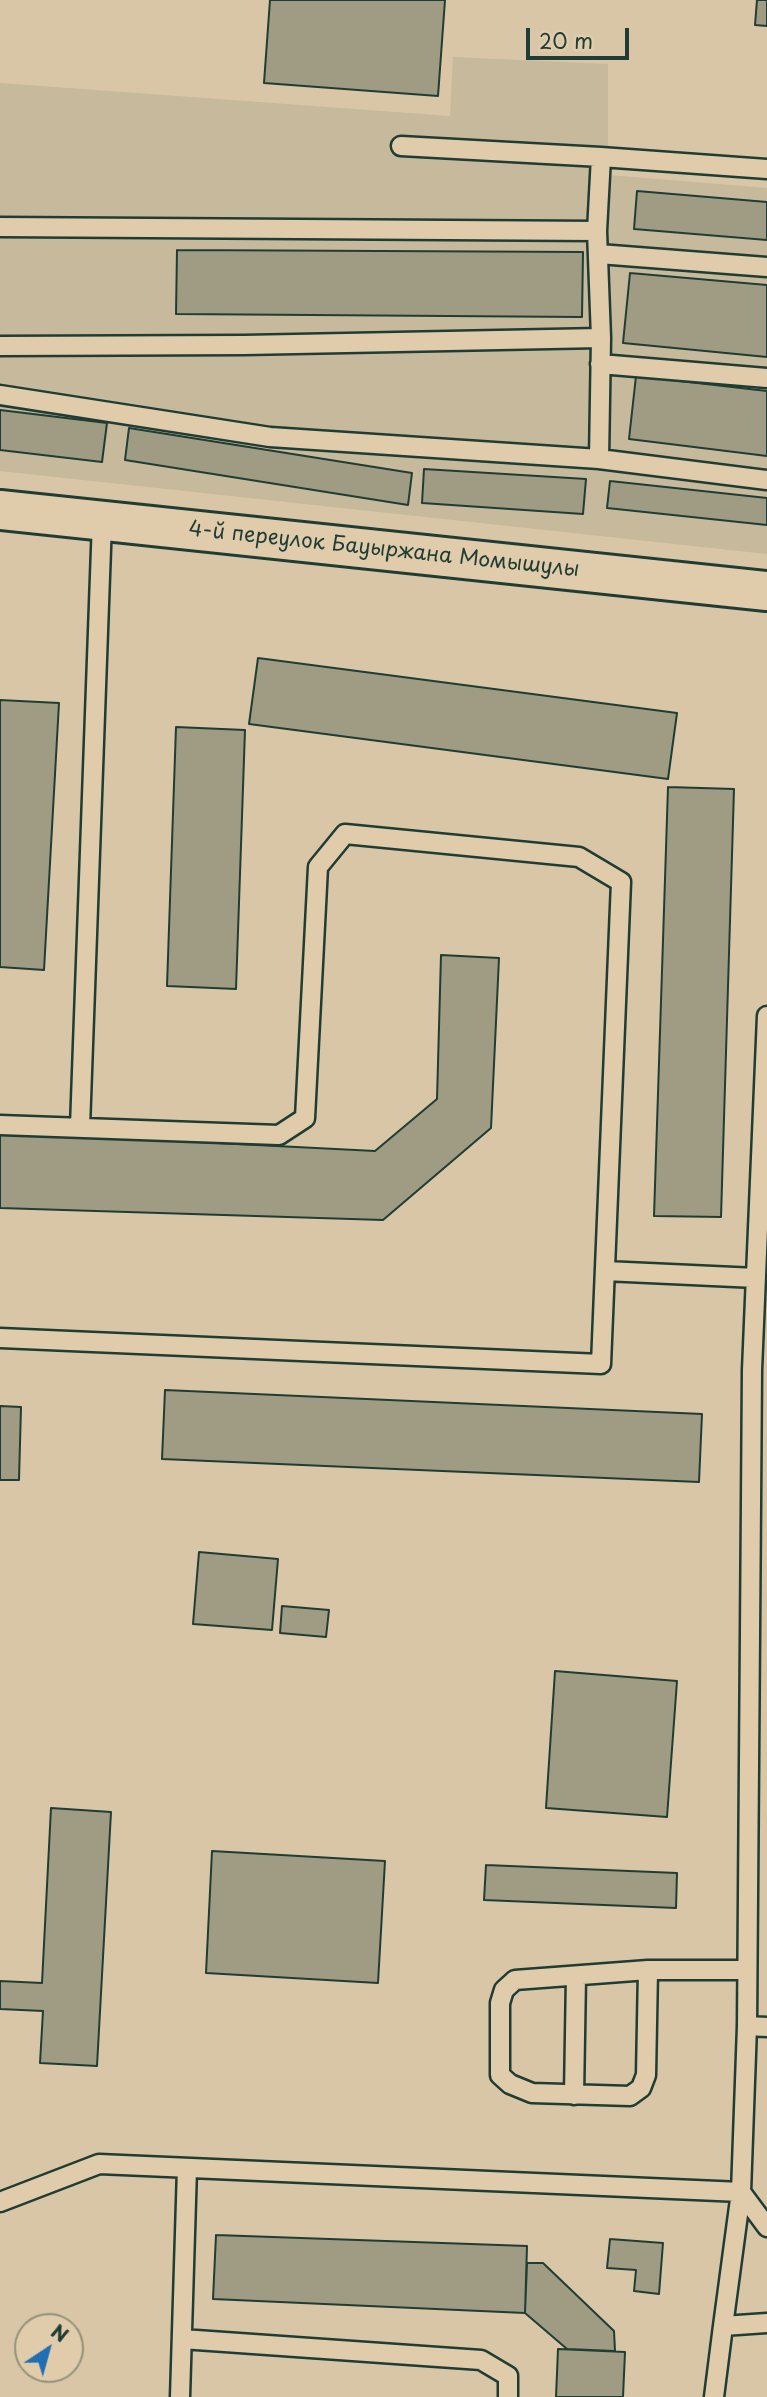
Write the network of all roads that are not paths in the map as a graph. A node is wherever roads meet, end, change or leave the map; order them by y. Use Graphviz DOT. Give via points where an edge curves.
graph roads {
  1 [pos="401,146"];
  2 [pos="601,157"];
  3 [pos="767,169"];
  4 [pos="0,227"];
  5 [pos="597,231"];
  6 [pos="598,254"];
  7 [pos="767,267"];
  8 [pos="601,338"];
  9 [pos="0,346"];
  10 [pos="600,364"];
  11 [pos="767,378"];
  12 [pos="0,395"];
  13 [pos="599,459"];
  14 [pos="767,480"];
  15 [pos="0,510"];
  16 [pos="102,521"];
  17 [pos="767,591"];
  18 [pos="767,1016"];
  19 [pos="0,1125"];
  20 [pos="80,1127"];
  21 [pos="605,1271"];
  22 [pos="756,1278"];
  23 [pos="0,1338"];
  24 [pos="648,1970"];
  25 [pos="747,1970"];
  26 [pos="576,1976"];
  27 [pos="747,2026"];
  28 [pos="767,2027"];
  29 [pos="574,2095"];
  30 [pos="187,2168"];
  31 [pos="741,2192"];
  32 [pos="0,2202"];
  33 [pos="767,2227"];
  34 [pos="767,2323"];
  35 [pos="723,2326"];
  36 [pos="181,2339"];
  37 [pos="180,2397"];
  38 [pos="508,2397"];
  39 [pos="714,2397"];
  1 -- 2 [label="lane"];
  2 -- 3 [label="lane"];
  2 -- 5 [label="lane"];
  4 -- 5 [label="lane"];
  5 -- 6 [label="lane"];
  6 -- 7 [label="lane"];
  6 -- 8 [label="lane"];
  8 -- 9 [label="lane"];
  8 -- 10 [label="lane"];
  10 -- 11 [label="lane"];
  10 -- 13 [label="lane"];
  12 -- 13 [label="lane" via="270,438"];
  13 -- 14 [label="lane"];
  15 -- 16 [label="street, 4-й переулок Бауыржана Момышулы"];
  16 -- 17 [label="street, 4-й переулок Бауыржана Момышулы"];
  16 -- 20 [label="lane"];
  18 -- 22 [label="lane"];
  19 -- 20 [label="lane"];
  20 -- 21 [label="lane" via="279,1136 305,1118 318,867 345,834 579,857 621,882"];
  21 -- 22 [label="lane"];
  21 -- 23 [label="lane" via="601,1364"];
  22 -- 25 [label="lane"];
  24 -- 25 [label="lane"];
  24 -- 26 [label="lane"];
  24 -- 29 [label="lane" via="642,2088 630,2096"];
  25 -- 27 [label="lane"];
  26 -- 29 [label="lane"];
  26 -- 29 [label="lane" via="515,1980 504,1990 500,2003 500,2075 532,2093"];
  27 -- 28 [label="lane"];
  27 -- 31 [label="lane"];
  30 -- 31 [label="lane"];
  30 -- 32 [label="lane" via="99,2164"];
  30 -- 36 [label="lane"];
  31 -- 33 [label="lane"];
  31 -- 35 [label="lane"];
  34 -- 35 [label="lane"];
  35 -- 39 [label="lane"];
  36 -- 37 [label="lane"];
  36 -- 38 [label="lane" via="481,2360 508,2376"];
}
